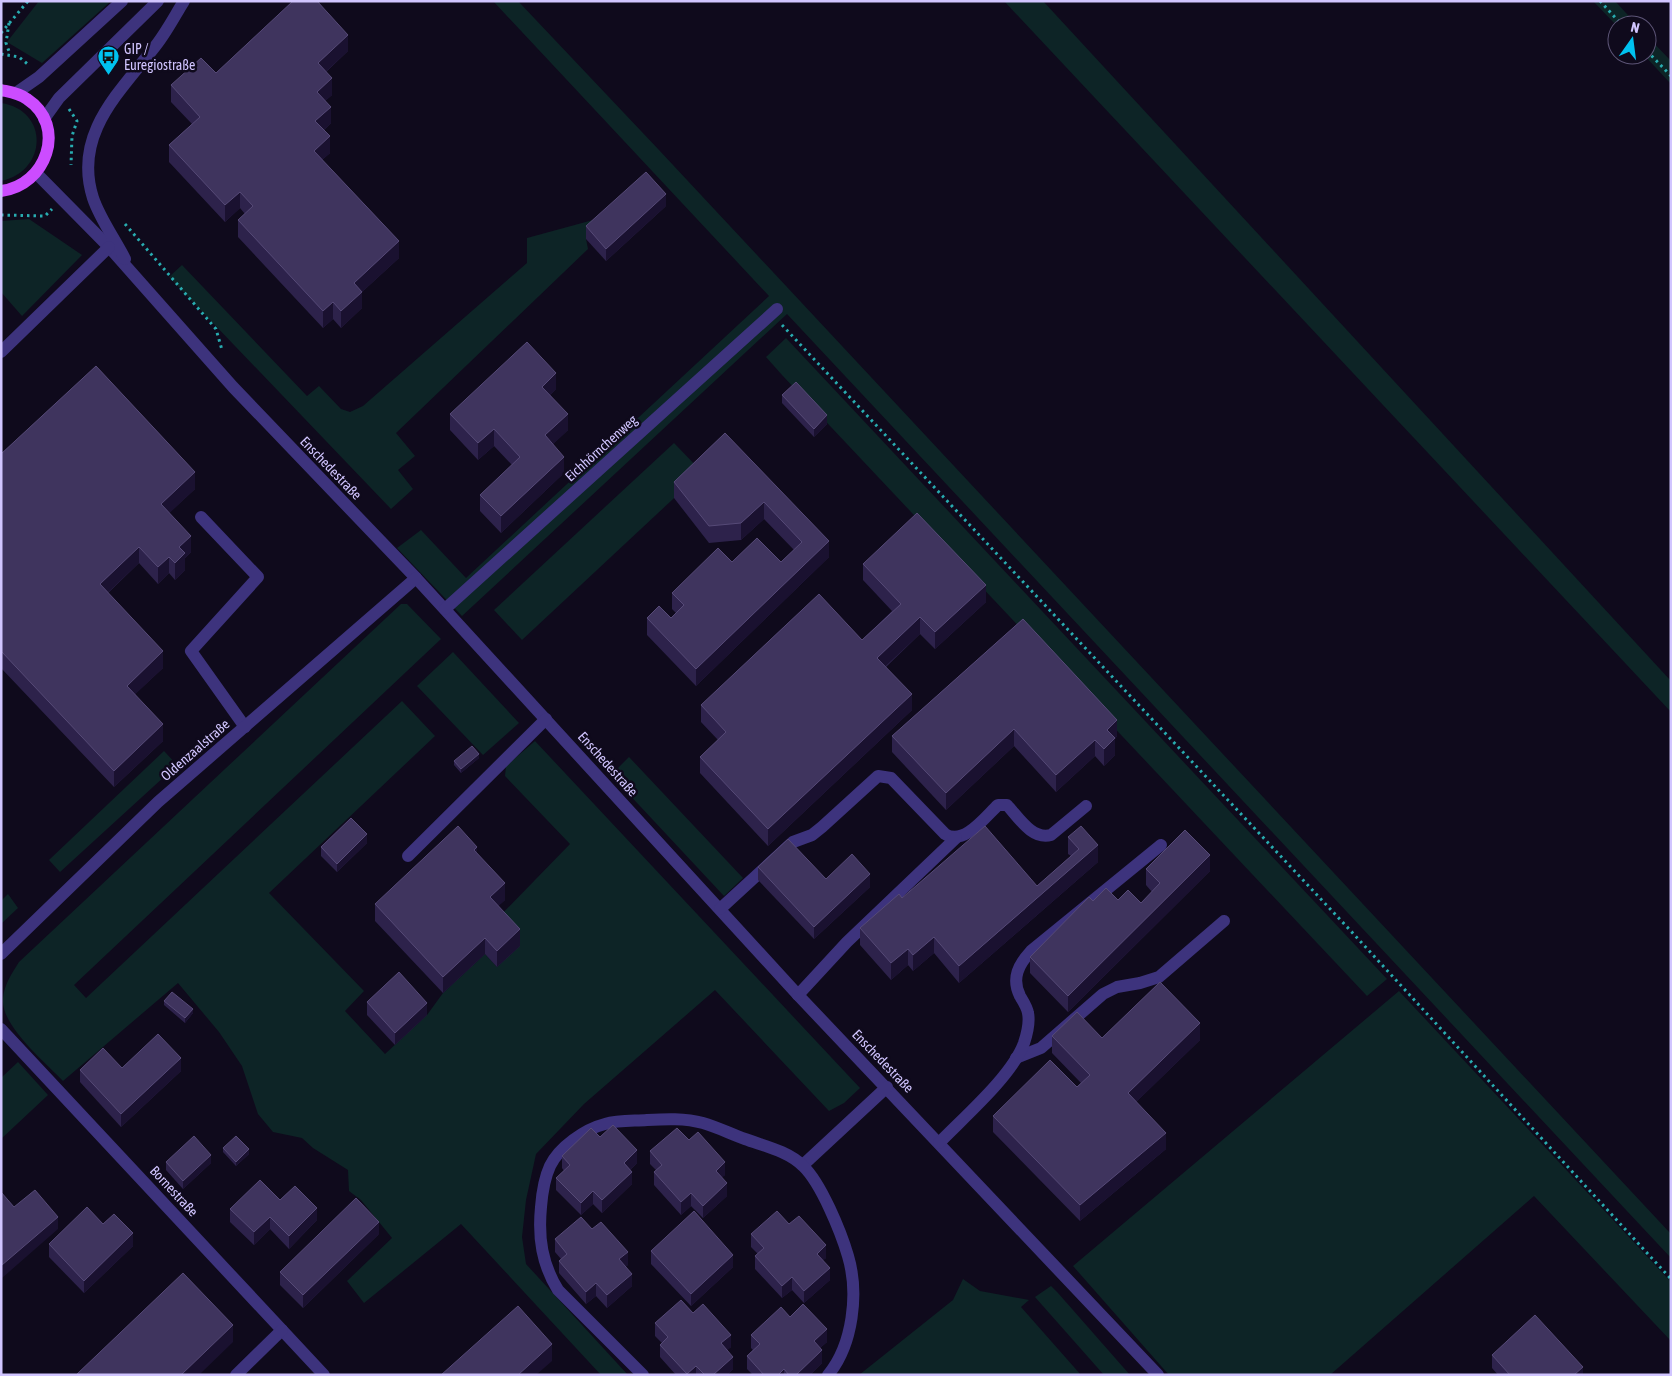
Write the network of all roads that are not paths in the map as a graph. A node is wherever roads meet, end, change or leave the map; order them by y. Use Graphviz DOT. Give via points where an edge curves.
graph roads {
  1 [pos="122,1"];
  2 [pos="158,1"];
  3 [pos="184,1"];
  4 [pos="1,90"];
  5 [pos="16,93"];
  6 [pos="44,119"];
  7 [pos="37,174"];
  8 [pos="1,192"];
  9 [pos="108,247"];
  10 [pos="137,281"];
  11 [pos="774,311"];
  12 [pos="1,352"];
  13 [pos="201,517"];
  14 [pos="416,578"];
  15 [pos="445,609"];
  16 [pos="546,719"];
  17 [pos="245,727"];
  18 [pos="1086,806"];
  19 [pos="956,838"];
  20 [pos="1161,845"];
  21 [pos="408,856"];
  22 [pos="720,909"];
  23 [pos="1224,921"];
  24 [pos="1,954"];
  25 [pos="798,994"];
  26 [pos="1,1029"];
  27 [pos="1016,1058"];
  28 [pos="887,1087"];
  29 [pos="939,1143"];
  30 [pos="802,1165"];
  31 [pos="282,1330"];
  32 [pos="236,1375"];
  33 [pos="324,1375"];
  34 [pos="642,1375"];
  35 [pos="828,1375"];
  36 [pos="1158,1375"];
  1 -- 5 [label="street" via="39,77"];
  2 -- 6 [label="street" via="58,98"];
  3 -- 10 [label="street" via="155,47 108,105 96,128 90,152 90,183 94,198"];
  4 -- 5 [label="main road"];
  5 -- 6 [label="main road" via="37,108"];
  6 -- 7 [label="main road" via="48,148"];
  7 -- 8 [label="main road" via="25,184"];
  7 -- 9 [label="street, Enschedestraße"];
  9 -- 10 [label="street, Enschedestraße"];
  9 -- 12 [label="street"];
  10 -- 14 [label="street, Enschedestraße" via="233,387"];
  11 -- 15 [label="street, Eichhörnchenweg"];
  13 -- 17 [label="street" via="258,577 191,651"];
  14 -- 15 [label="street, Enschedestraße"];
  14 -- 17 [label="street, Oldenzaalstraße"];
  15 -- 16 [label="street, Enschedestraße"];
  16 -- 21 [label="street"];
  16 -- 22 [label="street, Enschedestraße"];
  17 -- 24 [label="street, Oldenzaalstraße" via="158,802"];
  18 -- 19 [label="street" via="1052,835 1044,837 1035,834 1007,805 998,805 963,836"];
  19 -- 22 [label="street" via="945,834 891,778 878,776 822,827 786,848"];
  19 -- 25 [label="street" via="847,942"];
  20 -- 27 [label="street" via="1019,964 1016,980 1028,1015 1028,1030"];
  22 -- 25 [label="street, Enschedestraße"];
  23 -- 27 [label="street" via="1159,976 1117,987 1104,994 1041,1048"];
  25 -- 28 [label="street, Enschedestraße"];
  26 -- 31 [label="street, Bornestraße"];
  27 -- 29 [label="street" via="991,1090"];
  28 -- 29 [label="street, Enschedestraße"];
  28 -- 30 [label="street"];
  29 -- 36 [label="street, Enschedestraße"];
  30 -- 34 [label="street" via="786,1154 702,1123 676,1119 606,1123 587,1130 550,1166 543,1189 539,1232 549,1275 558,1290"];
  30 -- 35 [label="street" via="815,1180 845,1245 854,1274 854,1305 846,1340 837,1364"];
  31 -- 32 [label="street"];
  31 -- 33 [label="street, Bornestraße"];
}
